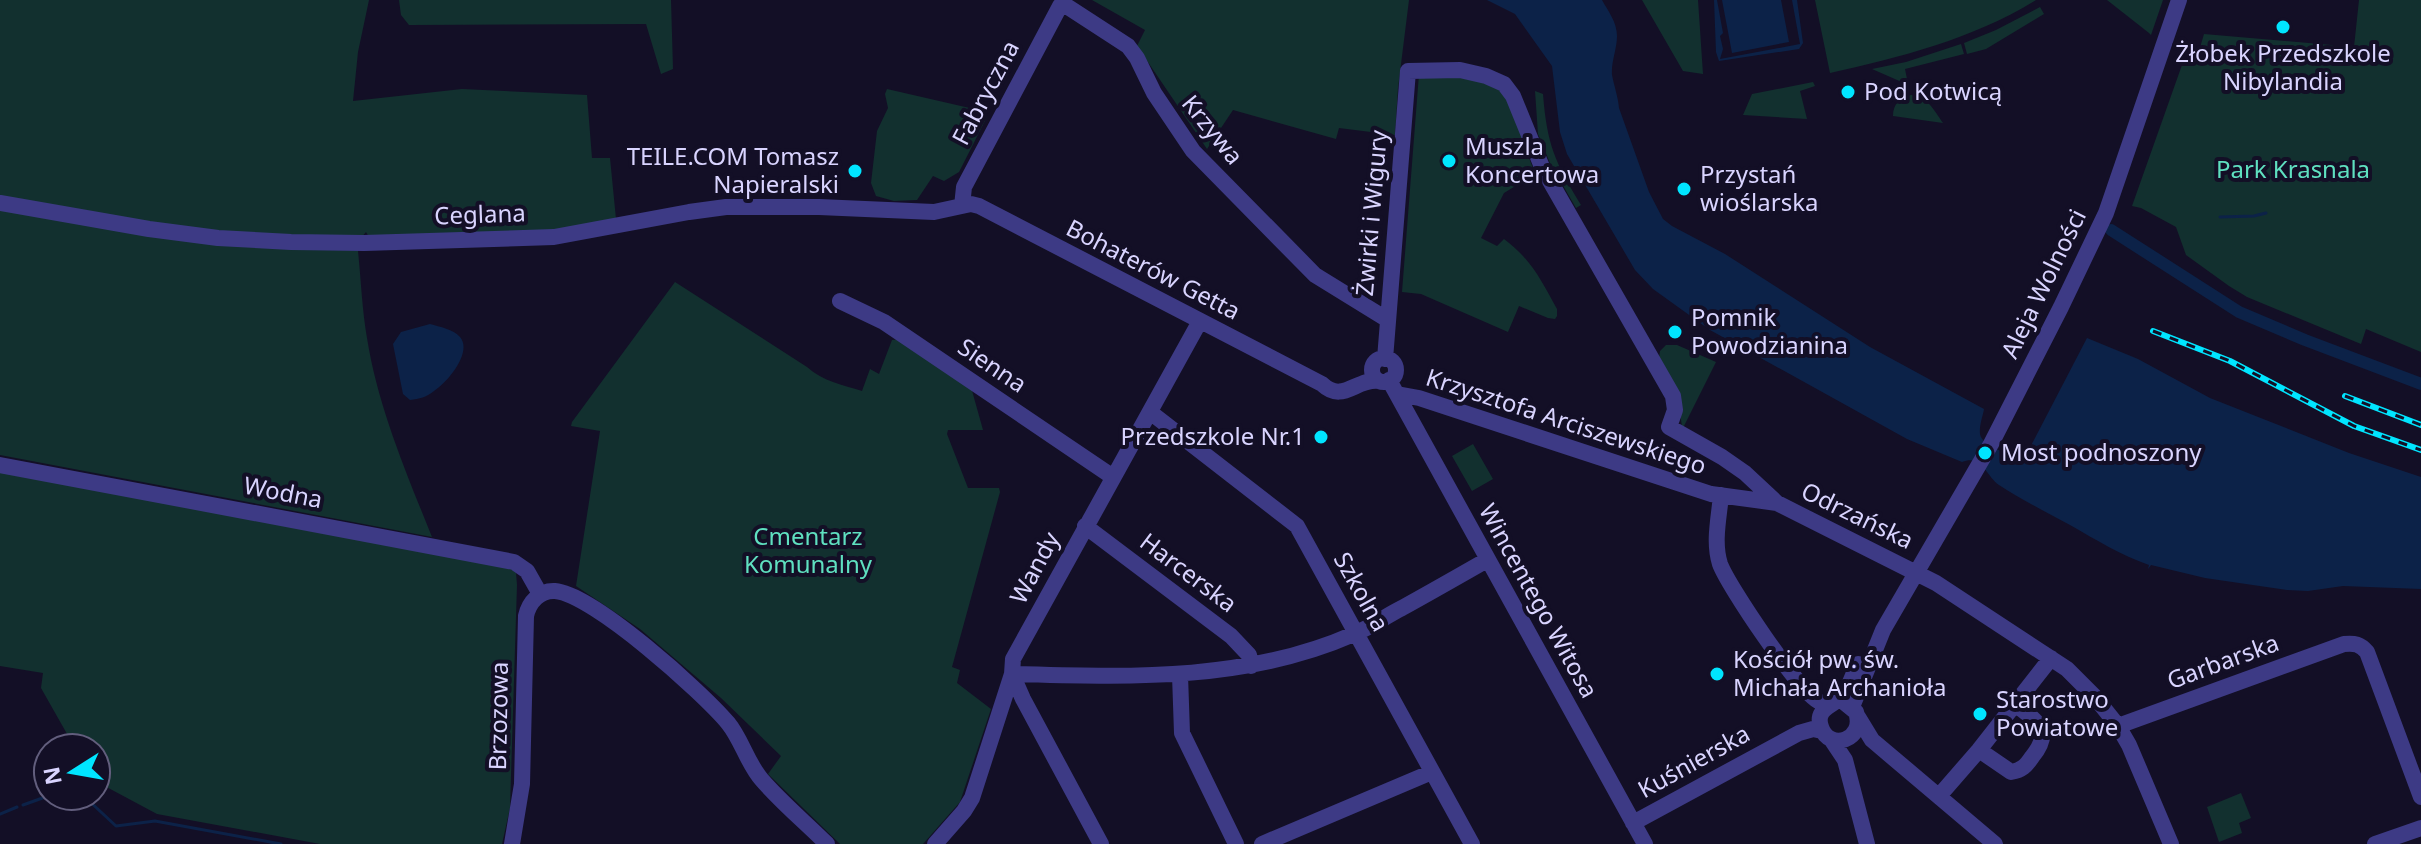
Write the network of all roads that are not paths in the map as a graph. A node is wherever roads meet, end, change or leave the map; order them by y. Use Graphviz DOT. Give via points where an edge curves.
graph roads {
  1 [pos="2179,0"];
  2 [pos="1060,6"];
  3 [pos="0,203"];
  4 [pos="962,206"];
  5 [pos="840,301"];
  6 [pos="1388,320"];
  7 [pos="1200,321"];
  8 [pos="1644,345"];
  9 [pos="1385,376"];
  10 [pos="1150,412"];
  11 [pos="0,465"];
  12 [pos="1113,477"];
  13 [pos="1721,495"];
  14 [pos="1777,503"];
  15 [pos="1085,526"];
  16 [pos="1487,560"];
  17 [pos="1916,572"];
  18 [pos="540,594"];
  19 [pos="1883,630"];
  20 [pos="1356,633"];
  21 [pos="2051,658"];
  22 [pos="1251,666"];
  23 [pos="1012,674"];
  24 [pos="1180,675"];
  25 [pos="1833,703"];
  26 [pos="2015,704"];
  27 [pos="1855,712"];
  28 [pos="2118,726"];
  29 [pos="1827,735"];
  30 [pos="1849,738"];
  31 [pos="1872,740"];
  32 [pos="1979,750"];
  33 [pos="1432,772"];
  34 [pos="1939,796"];
  35 [pos="2421,797"];
  36 [pos="1633,823"];
  37 [pos="2421,828"];
  38 [pos="512,844"];
  39 [pos="827,844"];
  40 [pos="935,844"];
  41 [pos="1101,844"];
  42 [pos="1236,844"];
  43 [pos="1262,844"];
  44 [pos="1472,844"];
  45 [pos="1645,844"];
  46 [pos="1867,844"];
  47 [pos="1995,844"];
  48 [pos="2171,844"];
  49 [pos="2375,844"];
  1 -- 17 [label="street, Aleja Wolności" via="2106,213 1991,444"];
  2 -- 4 [label="street, Fabryczna" via="964,187"];
  2 -- 6 [label="street, Krzywa" via="1128,46 1193,151 1315,275"];
  3 -- 4 [label="street, Ceglana" via="218,238 364,243 554,237 726,207 934,212"];
  4 -- 7 [label="street, Bohaterów Getta" via="979,206"];
  5 -- 12 [label="street, Sienna" via="884,322"];
  6 -- 8 [label="street, Żwirki i Wigury" via="1408,71 1460,70 1504,84 1513,96 1542,167"];
  6 -- 9 [label="street, Żwirki i Wigury"];
  7 -- 9 [label="street, Bohaterów Getta" via="1331,391"];
  7 -- 10 [label="street, Wandy"];
  8 -- 14 [label="street, Odrzańska" via="1673,396 1669,427 1745,473"];
  9 -- 13 [label="street, Krzysztofa Arciszewskiego" via="1419,398"];
  9 -- 16 [label="street, Wincentego Witosa"];
  10 -- 12 [label="street, Wandy"];
  10 -- 20 [label="street, Szkolna" via="1297,526"];
  11 -- 18 [label="street, Wodna" via="514,562 527,571"];
  12 -- 15 [label="street, Wandy"];
  13 -- 14 [label="street, Odrzańska"];
  13 -- 25 [label="street" via="1721,565 1801,685 1819,702"];
  14 -- 17 [label="street, Odrzańska"];
  15 -- 22 [label="street, Harcerska" via="1231,636 1249,655"];
  15 -- 23 [label="street, Wandy" via="1013,659"];
  16 -- 20 [label="street"];
  16 -- 36 [label="street, Wincentego Witosa"];
  17 -- 19 [label="street, Aleja Wolności"];
  17 -- 21 [label="street, Odrzańska"];
  18 -- 38 [label="street, Brzozowa" via="526,616 522,784"];
  18 -- 39 [label="street" via="556,591 574,597 666,662 729,724 764,782"];
  19 -- 25 [label="street" via="1844,695"];
  19 -- 27 [label="street"];
  20 -- 22 [label="street"];
  20 -- 33 [label="street, Szkolna"];
  21 -- 26 [label="street"];
  21 -- 28 [label="street, Odrzańska" via="2076,677"];
  22 -- 24 [label="street"];
  23 -- 24 [label="street"];
  23 -- 40 [label="street, Wandy" via="972,798"];
  23 -- 41 [label="street"];
  24 -- 42 [label="street" via="1182,733"];
  25 -- 27 [label="street" via="1847,703"];
  25 -- 29 [label="street" via="1822,713 1820,725"];
  26 -- 32 [label="street"];
  26 -- 32 [label="street" via="2041,726 2042,745 2016,771"];
  27 -- 30 [label="street" via="1857,729"];
  27 -- 31 [label="street"];
  28 -- 35 [label="street, Garbarska" via="2344,644 2362,645"];
  28 -- 48 [label="street, Odrzańska"];
  29 -- 30 [label="street"];
  29 -- 36 [label="street, Kuśnierska" via="1813,729 1799,733"];
  29 -- 46 [label="street" via="1845,760"];
  30 -- 31 [label="street"];
  31 -- 34 [label="street"];
  32 -- 34 [label="street"];
  33 -- 43 [label="street"];
  33 -- 44 [label="street, Szkolna"];
  34 -- 47 [label="street"];
  36 -- 45 [label="street, Wincentego Witosa"];
  37 -- 49 [label="street"];
}
